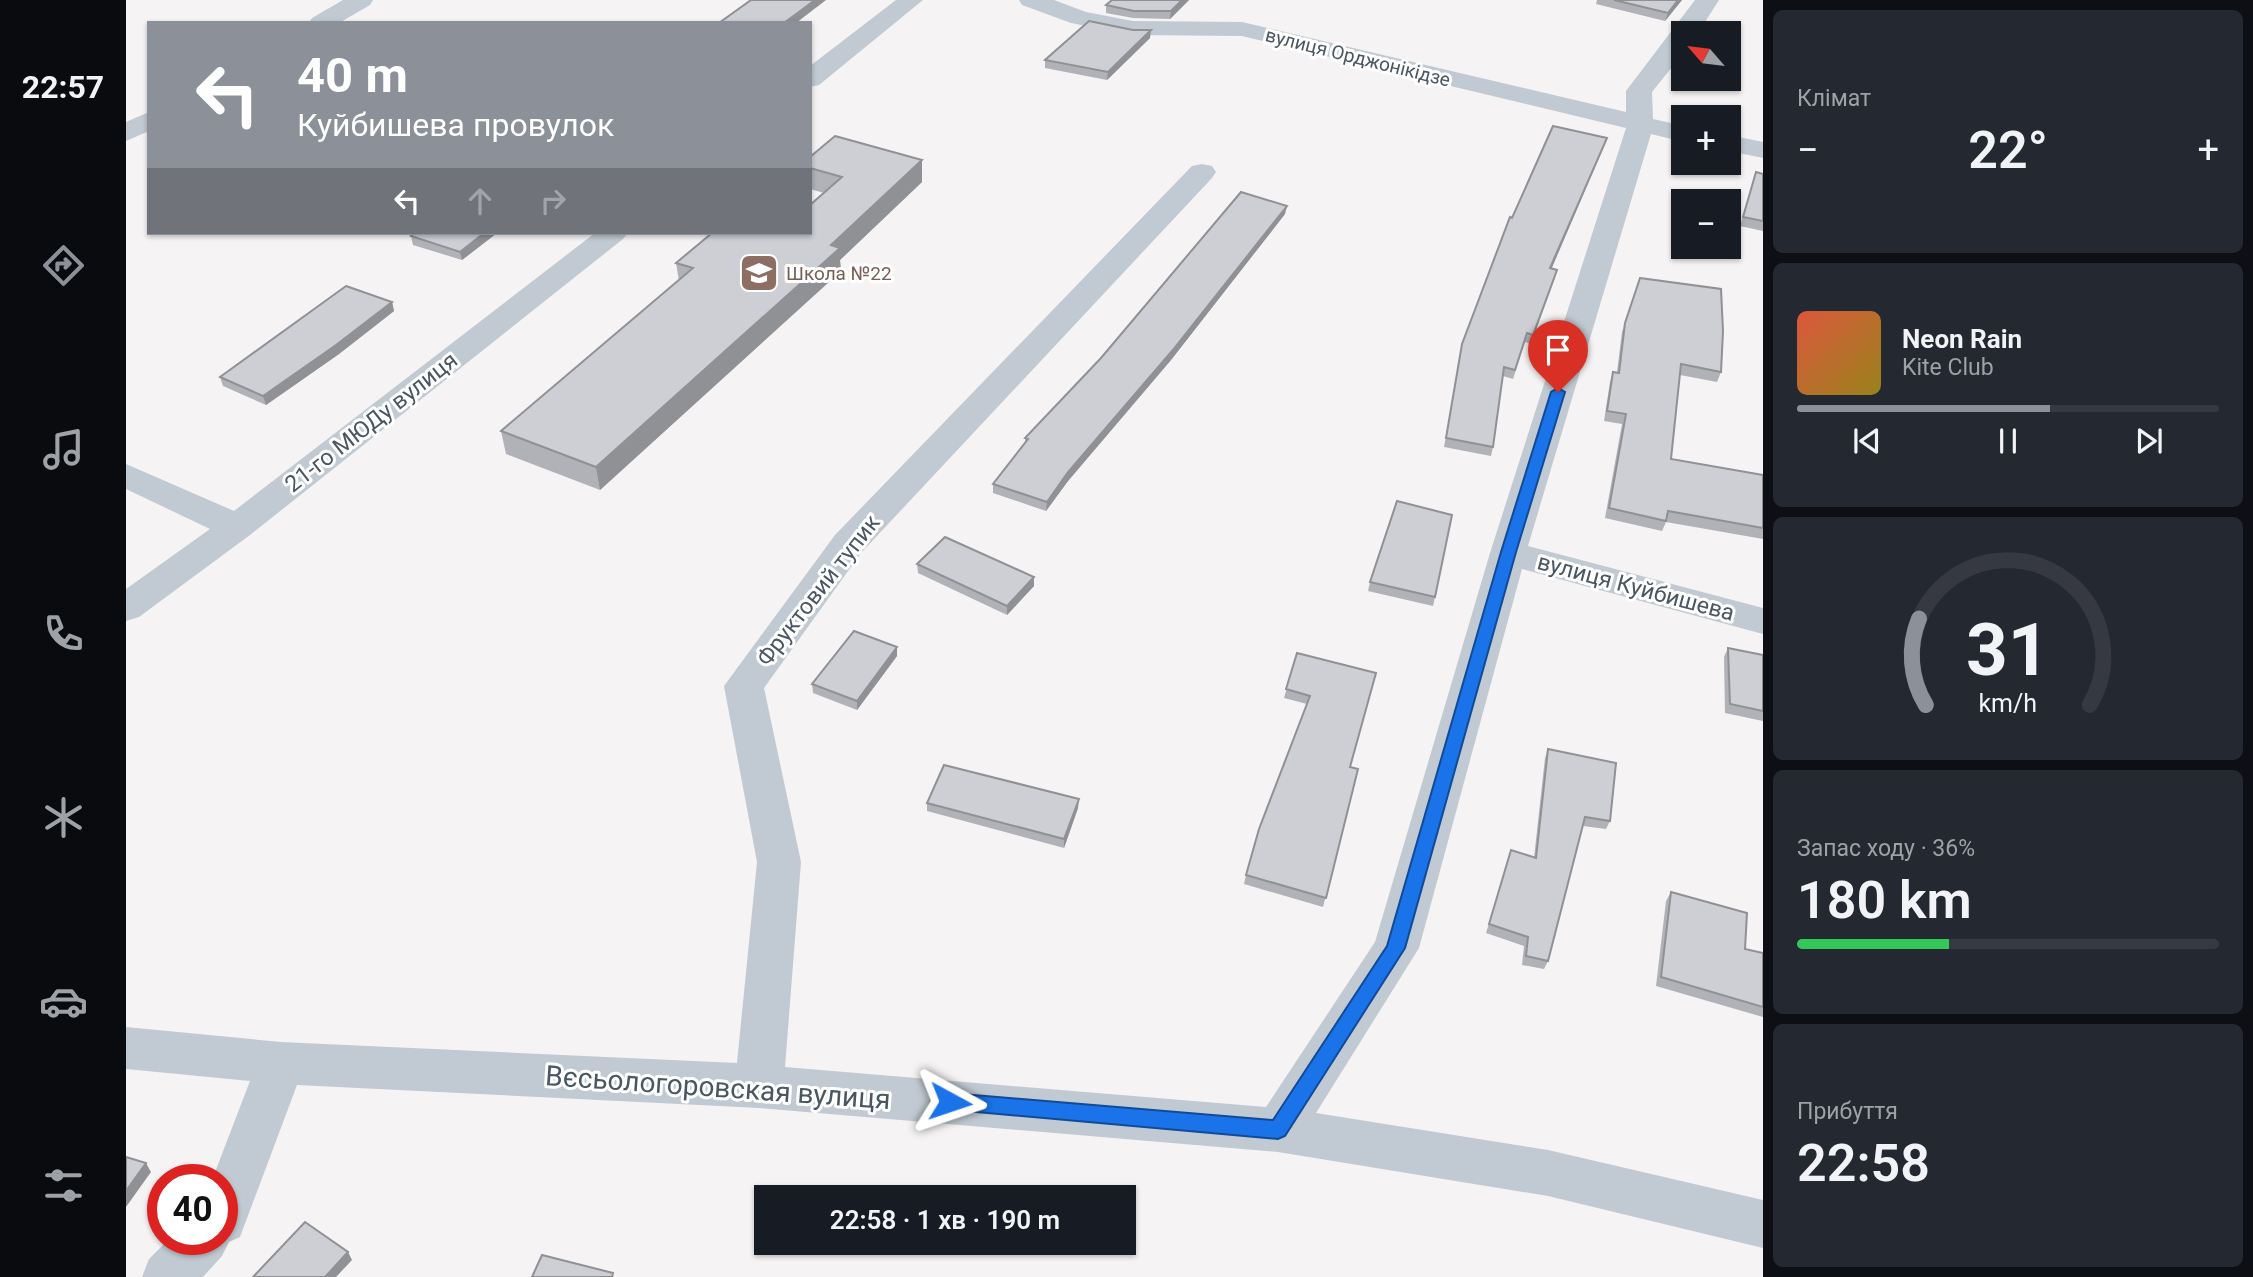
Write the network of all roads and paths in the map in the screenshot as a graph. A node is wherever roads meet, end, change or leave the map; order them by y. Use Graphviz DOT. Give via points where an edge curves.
graph roads {
  1 [pos="361,0"];
  2 [pos="911,0"];
  3 [pos="1031,0"];
  4 [pos="1707,0"];
  5 [pos="324,21"];
  6 [pos="1695,21"];
  7 [pos="1671,50"];
  8 [pos="812,77"];
  9 [pos="147,121"];
  10 [pos="1640,125"];
  11 [pos="1671,131"];
  12 [pos="126,133"];
  13 [pos="1741,145"];
  14 [pos="1763,150"];
  15 [pos="1202,172"];
  16 [pos="610,235"];
  17 [pos="126,475"];
  18 [pos="237,527"];
  19 [pos="1508,552"];
  20 [pos="126,608"];
  21 [pos="1763,621"];
  22 [pos="126,1048"];
  23 [pos="281,1063"];
  24 [pos="759,1086"];
  25 [pos="1278,1130"];
  26 [pos="238,1177"];
  27 [pos="1763,1224"];
  28 [pos="189,1255"];
  29 [pos="168,1277"];
  1 -- 5 [label="street"];
  2 -- 8 [label="street"];
  3 -- 10 [label="street, вулиця Орджонікідзе" via="1080,18 1133,28 1242,29"];
  4 -- 6 [label="street"];
  7 -- 10 [label="street" via="1639,91"];
  9 -- 12 [label="street"];
  10 -- 11 [label="street, вулиця Орджонікідзе"];
  10 -- 19 [label="street"];
  13 -- 14 [label="street"];
  15 -- 24 [label="street, Фруктовий тупик" via="848,544 744,686 779,862"];
  16 -- 18 [label="street, 21-го МЮДу вулиця"];
  17 -- 18 [label="street"];
  18 -- 20 [label="street, 21-го МЮДу вулиця"];
  19 -- 21 [label="street, вулиця Куйбишева"];
  19 -- 25 [label="street" via="1396,948"];
  22 -- 23 [label="street, Вєсьологоровская вулиця"];
  23 -- 24 [label="street, Вєсьологоровская вулиця"];
  23 -- 26 [label="street"];
  24 -- 25 [label="street, Вєсьологоровская вулиця"];
  25 -- 27 [label="street, Вєсьологоровская вулиця" via="1548,1173"];
  28 -- 29 [label="street"];
}
